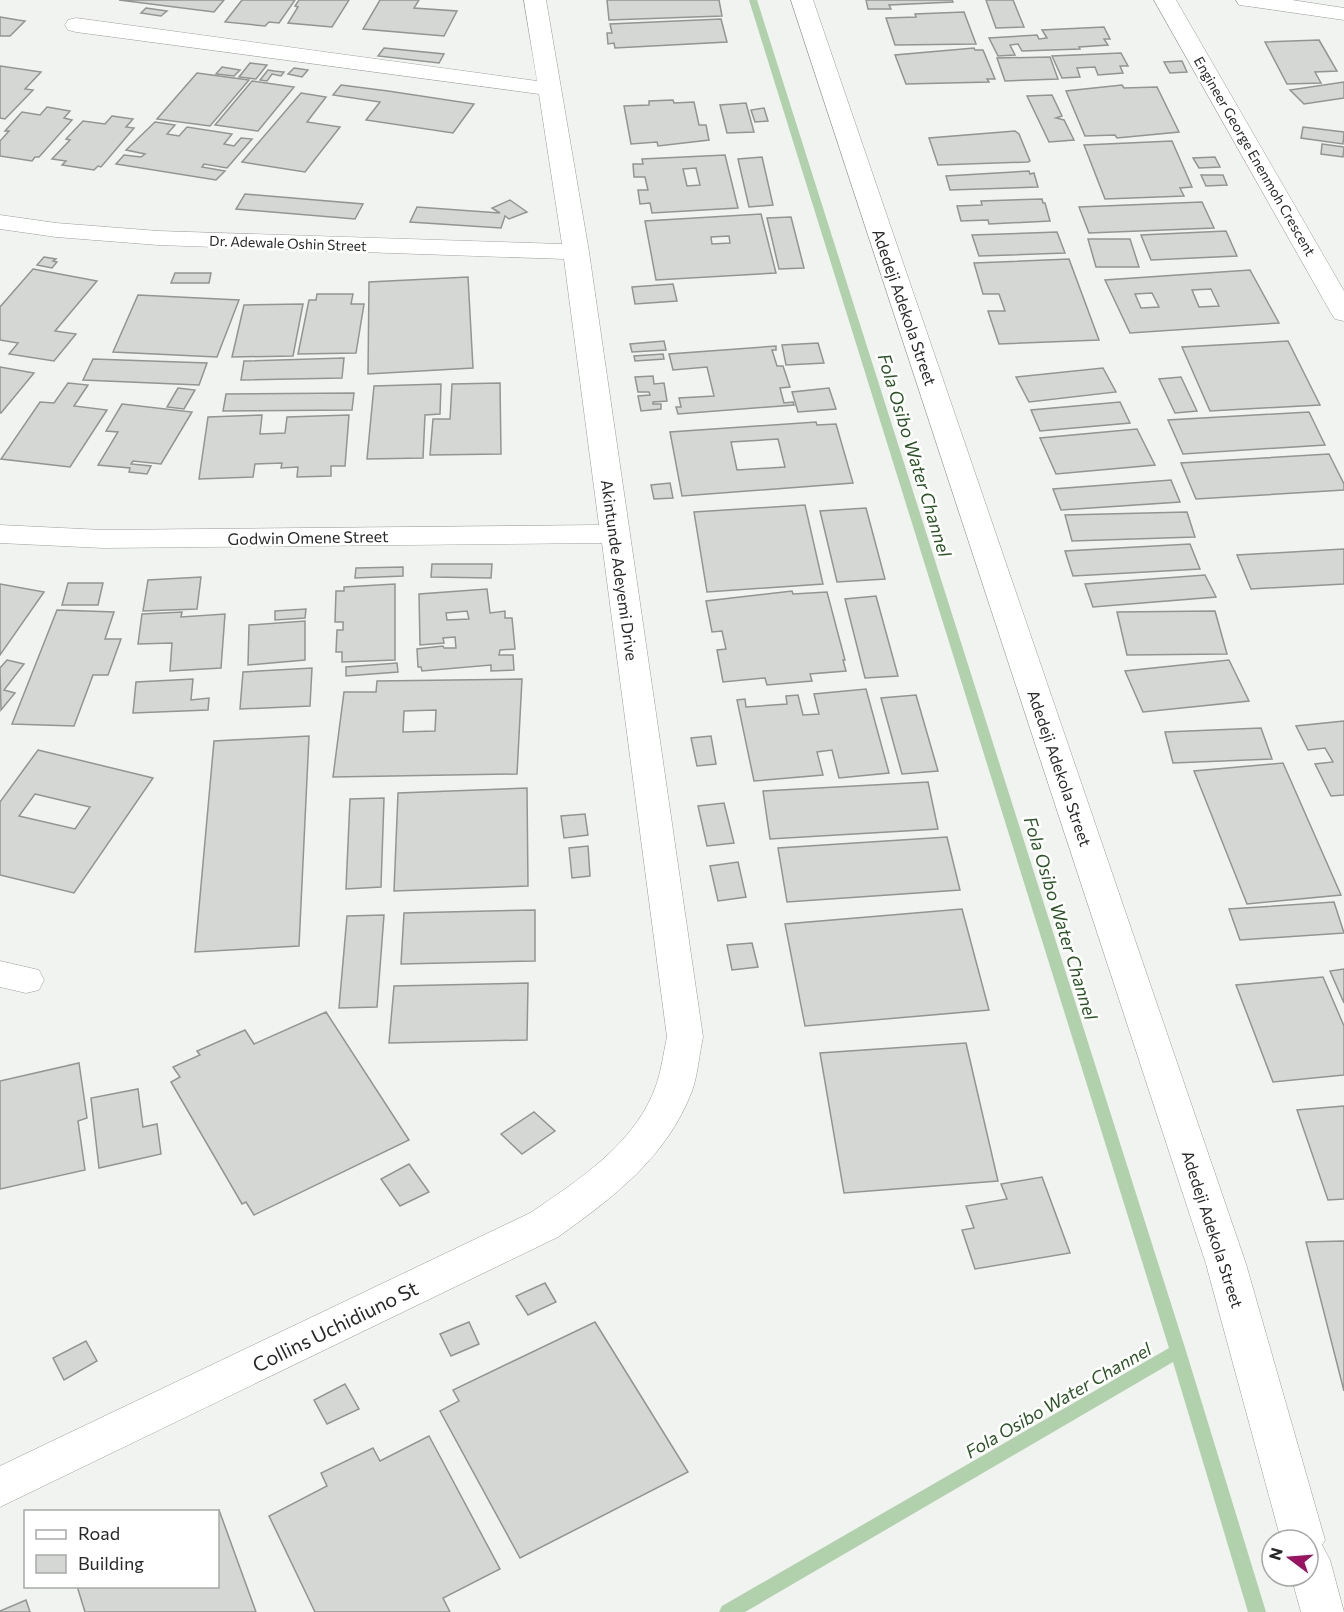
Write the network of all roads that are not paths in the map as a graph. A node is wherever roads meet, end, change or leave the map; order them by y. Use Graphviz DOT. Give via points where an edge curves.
graph roads {
  1 [pos="535,0"];
  2 [pos="802,0"];
  3 [pos="1165,0"];
  4 [pos="1247,0"];
  5 [pos="1344,14"];
  6 [pos="76,25"];
  7 [pos="549,89"];
  8 [pos="0,222"];
  9 [pos="576,252"];
  10 [pos="1344,313"];
  11 [pos="0,534"];
  12 [pos="615,534"];
  13 [pos="649,1135"];
  14 [pos="0,1487"];
  15 [pos="1300,1528"];
  16 [pos="1316,1588"];
  17 [pos="1323,1612"];
  1 -- 7 [label="street, Akintunde Adeyemi Drive"];
  2 -- 15 [label="street, Adedeji Adekola Street" via="1226,1264"];
  3 -- 10 [label="street, Engineer George Enenmoh Crescent"];
  4 -- 5 [label="street"];
  6 -- 7 [label="street"];
  7 -- 9 [label="street, Akintunde Adeyemi Drive"];
  8 -- 9 [label="street, Dr. Adewale Oshin Street" via="158,238"];
  9 -- 12 [label="street, Akintunde Adeyemi Drive"];
  11 -- 12 [label="street, Godwin Omene Street" via="115,539"];
  12 -- 13 [label="street, Akintunde Adeyemi Drive" via="685,1037 673,1090"];
  13 -- 14 [label="street, Collins Uchidiuno St" via="607,1181 544,1225"];
  16 -- 17 [label="street"];
}
